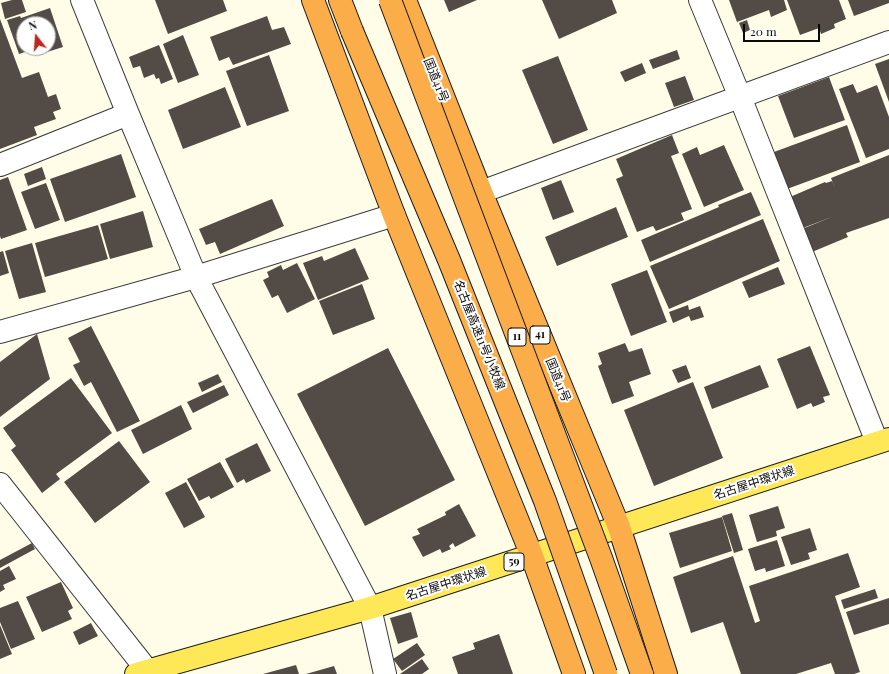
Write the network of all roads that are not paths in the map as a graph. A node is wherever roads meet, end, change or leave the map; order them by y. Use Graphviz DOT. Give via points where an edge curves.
graph roads {
  1 [pos="82,0"];
  2 [pos="313,0"];
  3 [pos="340,0"];
  4 [pos="353,0"];
  5 [pos="390,0"];
  6 [pos="405,0"];
  7 [pos="700,0"];
  8 [pos="352,31"];
  9 [pos="889,42"];
  10 [pos="740,97"];
  11 [pos="128,114"];
  12 [pos="0,165"];
  13 [pos="481,192"];
  14 [pos="394,215"];
  15 [pos="196,277"];
  16 [pos="0,332"];
  17 [pos="883,441"];
  18 [pos="0,484"];
  19 [pos="619,527"];
  20 [pos="532,556"];
  21 [pos="370,608"];
  22 [pos="144,673"];
  23 [pos="385,674"];
  24 [pos="574,674"];
  25 [pos="606,674"];
  26 [pos="642,674"];
  27 [pos="666,674"];
  1 -- 11 [label="street"];
  2 -- 14 [label="highway"];
  3 -- 8 [label="highway, 名古屋高速11号小牧線"];
  4 -- 8 [label="highway"];
  5 -- 26 [label="highway, 11, bridge"];
  6 -- 13 [label="highway, 国道41号 / 41"];
  7 -- 10 [label="street"];
  8 -- 25 [label="highway, 名古屋高速11号小牧線, bridge" via="449,260 545,501"];
  9 -- 10 [label="street"];
  10 -- 13 [label="street"];
  10 -- 17 [label="street"];
  11 -- 12 [label="street"];
  11 -- 15 [label="street"];
  13 -- 19 [label="highway, 国道41号 / 41"];
  14 -- 15 [label="street"];
  14 -- 20 [label="highway"];
  15 -- 16 [label="street"];
  15 -- 21 [label="street"];
  17 -- 19 [label="main road, 名古屋中環状線 / 59"];
  18 -- 22 [label="street"];
  19 -- 20 [label="main road, 名古屋中環状線 / 59"];
  19 -- 27 [label="highway, 国道41号 / 41"];
  20 -- 21 [label="main road, 名古屋中環状線 / 59"];
  20 -- 24 [label="highway"];
  21 -- 22 [label="main road, 名古屋中環状線 / 59"];
  21 -- 23 [label="street"];
}
